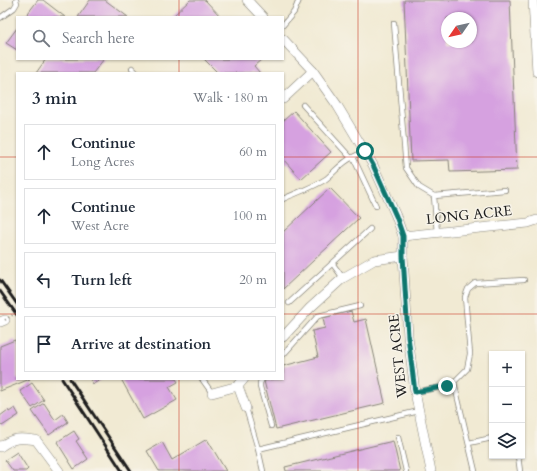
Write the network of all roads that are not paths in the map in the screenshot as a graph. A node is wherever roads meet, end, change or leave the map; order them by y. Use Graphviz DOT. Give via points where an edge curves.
graph roads {
  1 [pos="16,0"];
  2 [pos="247,0"];
  3 [pos="299,0"];
  4 [pos="533,0"];
  5 [pos="262,16"];
  6 [pos="0,18"];
  7 [pos="394,23"];
  8 [pos="284,24"];
  9 [pos="284,40"];
  10 [pos="132,68"];
  11 [pos="313,71"];
  12 [pos="137,72"];
  13 [pos="537,72"];
  14 [pos="284,98"];
  15 [pos="303,105"];
  16 [pos="365,151"];
  17 [pos="352,157"];
  18 [pos="505,190"];
  19 [pos="434,196"];
  20 [pos="284,199"];
  21 [pos="376,206"];
  22 [pos="537,220"];
  23 [pos="370,229"];
  24 [pos="437,233"];
  25 [pos="403,236"];
  26 [pos="403,256"];
  27 [pos="332,263"];
  28 [pos="343,278"];
  29 [pos="524,280"];
  30 [pos="289,303"];
  31 [pos="360,306"];
  32 [pos="310,308"];
  33 [pos="318,316"];
  34 [pos="284,336"];
  35 [pos="284,354"];
  36 [pos="203,380"];
  37 [pos="262,380"];
  38 [pos="241,382"];
  39 [pos="454,382"];
  40 [pos="415,392"];
  41 [pos="212,393"];
  42 [pos="246,408"];
  43 [pos="419,411"];
  44 [pos="271,426"];
  45 [pos="398,437"];
  46 [pos="489,439"];
  47 [pos="469,443"];
  48 [pos="0,447"];
  49 [pos="258,449"];
  50 [pos="518,459"];
  51 [pos="59,471"];
  52 [pos="263,471"];
  53 [pos="406,471"];
  54 [pos="431,471"];
  55 [pos="475,471"];
  56 [pos="520,471"];
  1 -- 6 [label="lane" via="14,8"];
  2 -- 5 [label="street"];
  3 -- 8 [label="lane" via="294,12"];
  4 -- 13 [label="street"];
  7 -- 19 [label="lane" via="406,168 419,187"];
  9 -- 11 [label="street, WEST ACRE"];
  10 -- 12 [label="lane"];
  11 -- 14 [label="street"];
  11 -- 16 [label="street, WEST ACRE" via="337,104"];
  15 -- 17 [label="lane"];
  16 -- 17 [label="lane"];
  16 -- 25 [label="street, WEST ACRE"];
  17 -- 20 [label="lane" via="327,178"];
  17 -- 21 [label="lane"];
  18 -- 19 [label="lane"];
  19 -- 24 [label="lane"];
  22 -- 24 [label="street, LONG ACRE"];
  23 -- 27 [label="lane"];
  24 -- 25 [label="street, LONG ACRE"];
  25 -- 26 [label="street, WEST ACRE"];
  26 -- 28 [label="street" via="374,260"];
  26 -- 40 [label="street, WEST ACRE" via="408,336"];
  27 -- 28 [label="lane"];
  27 -- 30 [label="lane"];
  28 -- 32 [label="street"];
  29 -- 39 [label="lane" via="475,283 468,289 465,297 470,354 468,369"];
  31 -- 33 [label="lane"];
  32 -- 33 [label="lane"];
  32 -- 34 [label="street"];
  33 -- 35 [label="lane"];
  36 -- 41 [label="lane"];
  37 -- 44 [label="lane" via="260,387"];
  38 -- 41 [label="street"];
  38 -- 42 [label="street"];
  39 -- 40 [label="lane" via="447,386"];
  39 -- 47 [label="lane"];
  40 -- 43 [label="street, WEST ACRE"];
  42 -- 49 [label="lane"];
  43 -- 49 [label="lane"];
  43 -- 54 [label="street, WEST ACRE"];
  45 -- 53 [label="lane"];
  46 -- 47 [label="lane"];
  47 -- 55 [label="lane"];
  48 -- 51 [label="street" via="10,440 36,440"];
  49 -- 52 [label="lane"];
  50 -- 56 [label="lane"];
}
